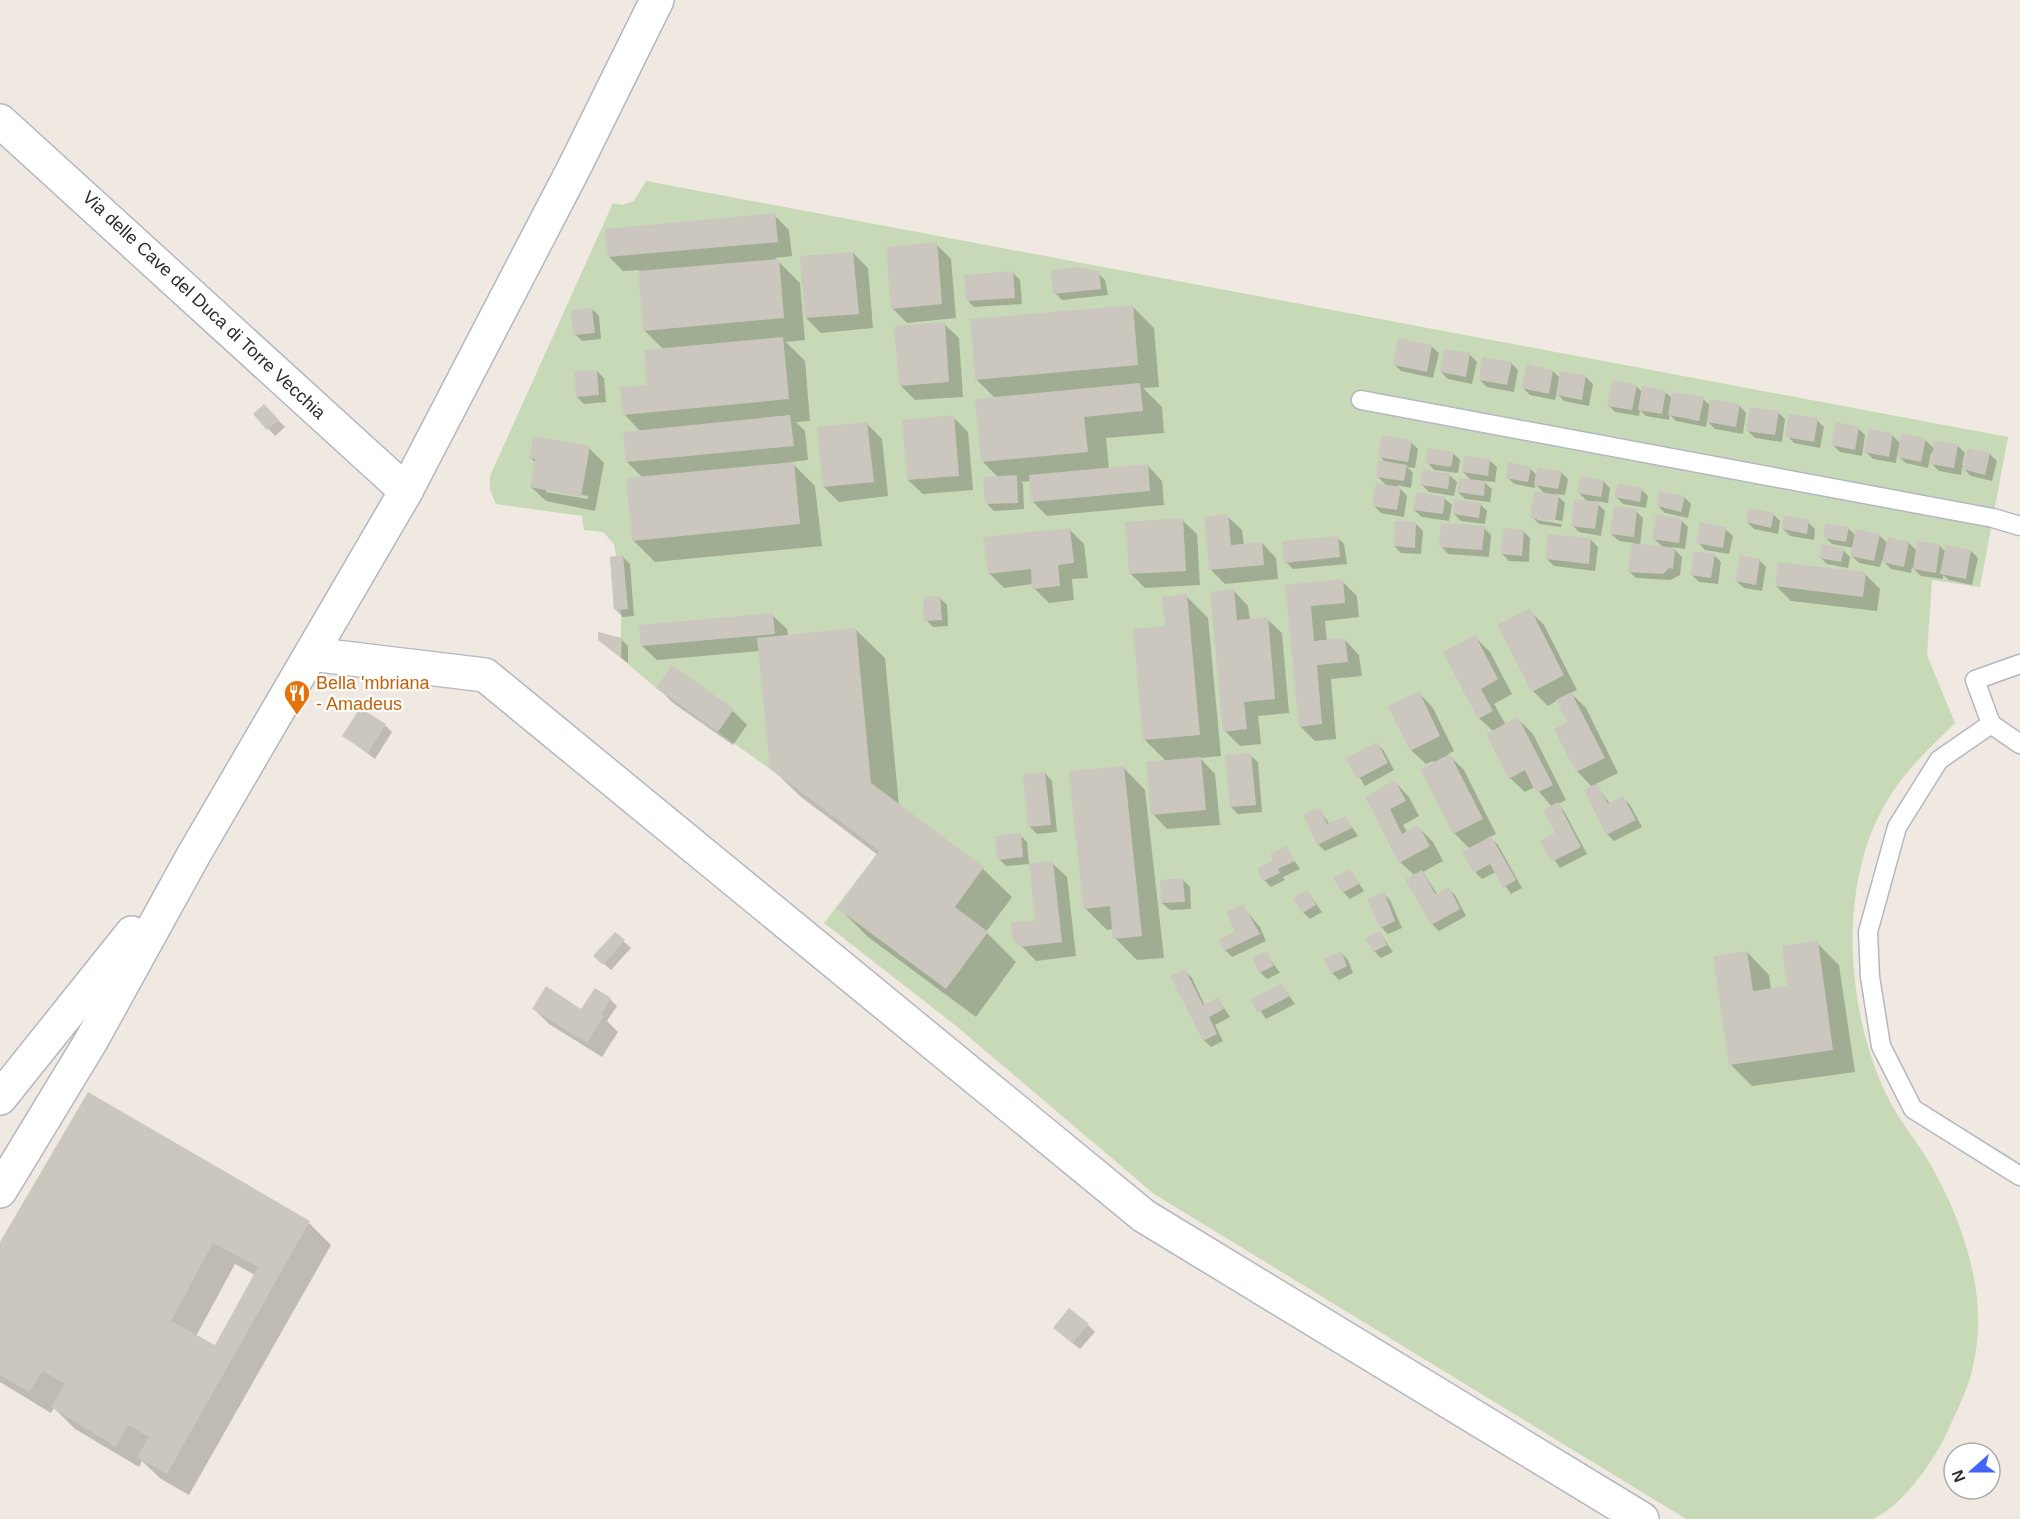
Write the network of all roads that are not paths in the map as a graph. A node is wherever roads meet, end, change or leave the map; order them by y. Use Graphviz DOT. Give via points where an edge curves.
graph roads {
  1 [pos="657,0"];
  2 [pos="0,121"];
  3 [pos="1360,400"];
  4 [pos="406,491"];
  5 [pos="2020,526"];
  6 [pos="311,654"];
  7 [pos="2020,664"];
  8 [pos="1991,724"];
  9 [pos="2020,744"];
  10 [pos="193,856"];
  11 [pos="0,1098"];
  12 [pos="2020,1176"];
  13 [pos="0,1191"];
  14 [pos="1642,1519"];
  1 -- 4 [label="street"];
  2 -- 4 [label="street, Via delle Cave del Duca di Torre Vecchia"];
  3 -- 5 [label="lane"];
  4 -- 6 [label="street"];
  6 -- 10 [label="street"];
  6 -- 14 [label="street" via="485,675 1144,1216"];
  7 -- 8 [label="lane" via="1975,680"];
  8 -- 9 [label="lane"];
  8 -- 12 [label="lane" via="1939,760 1897,827 1868,932 1870,977 1881,1046 1913,1109"];
  10 -- 11 [label="street"];
  10 -- 13 [label="street" via="91,1041"];
}
